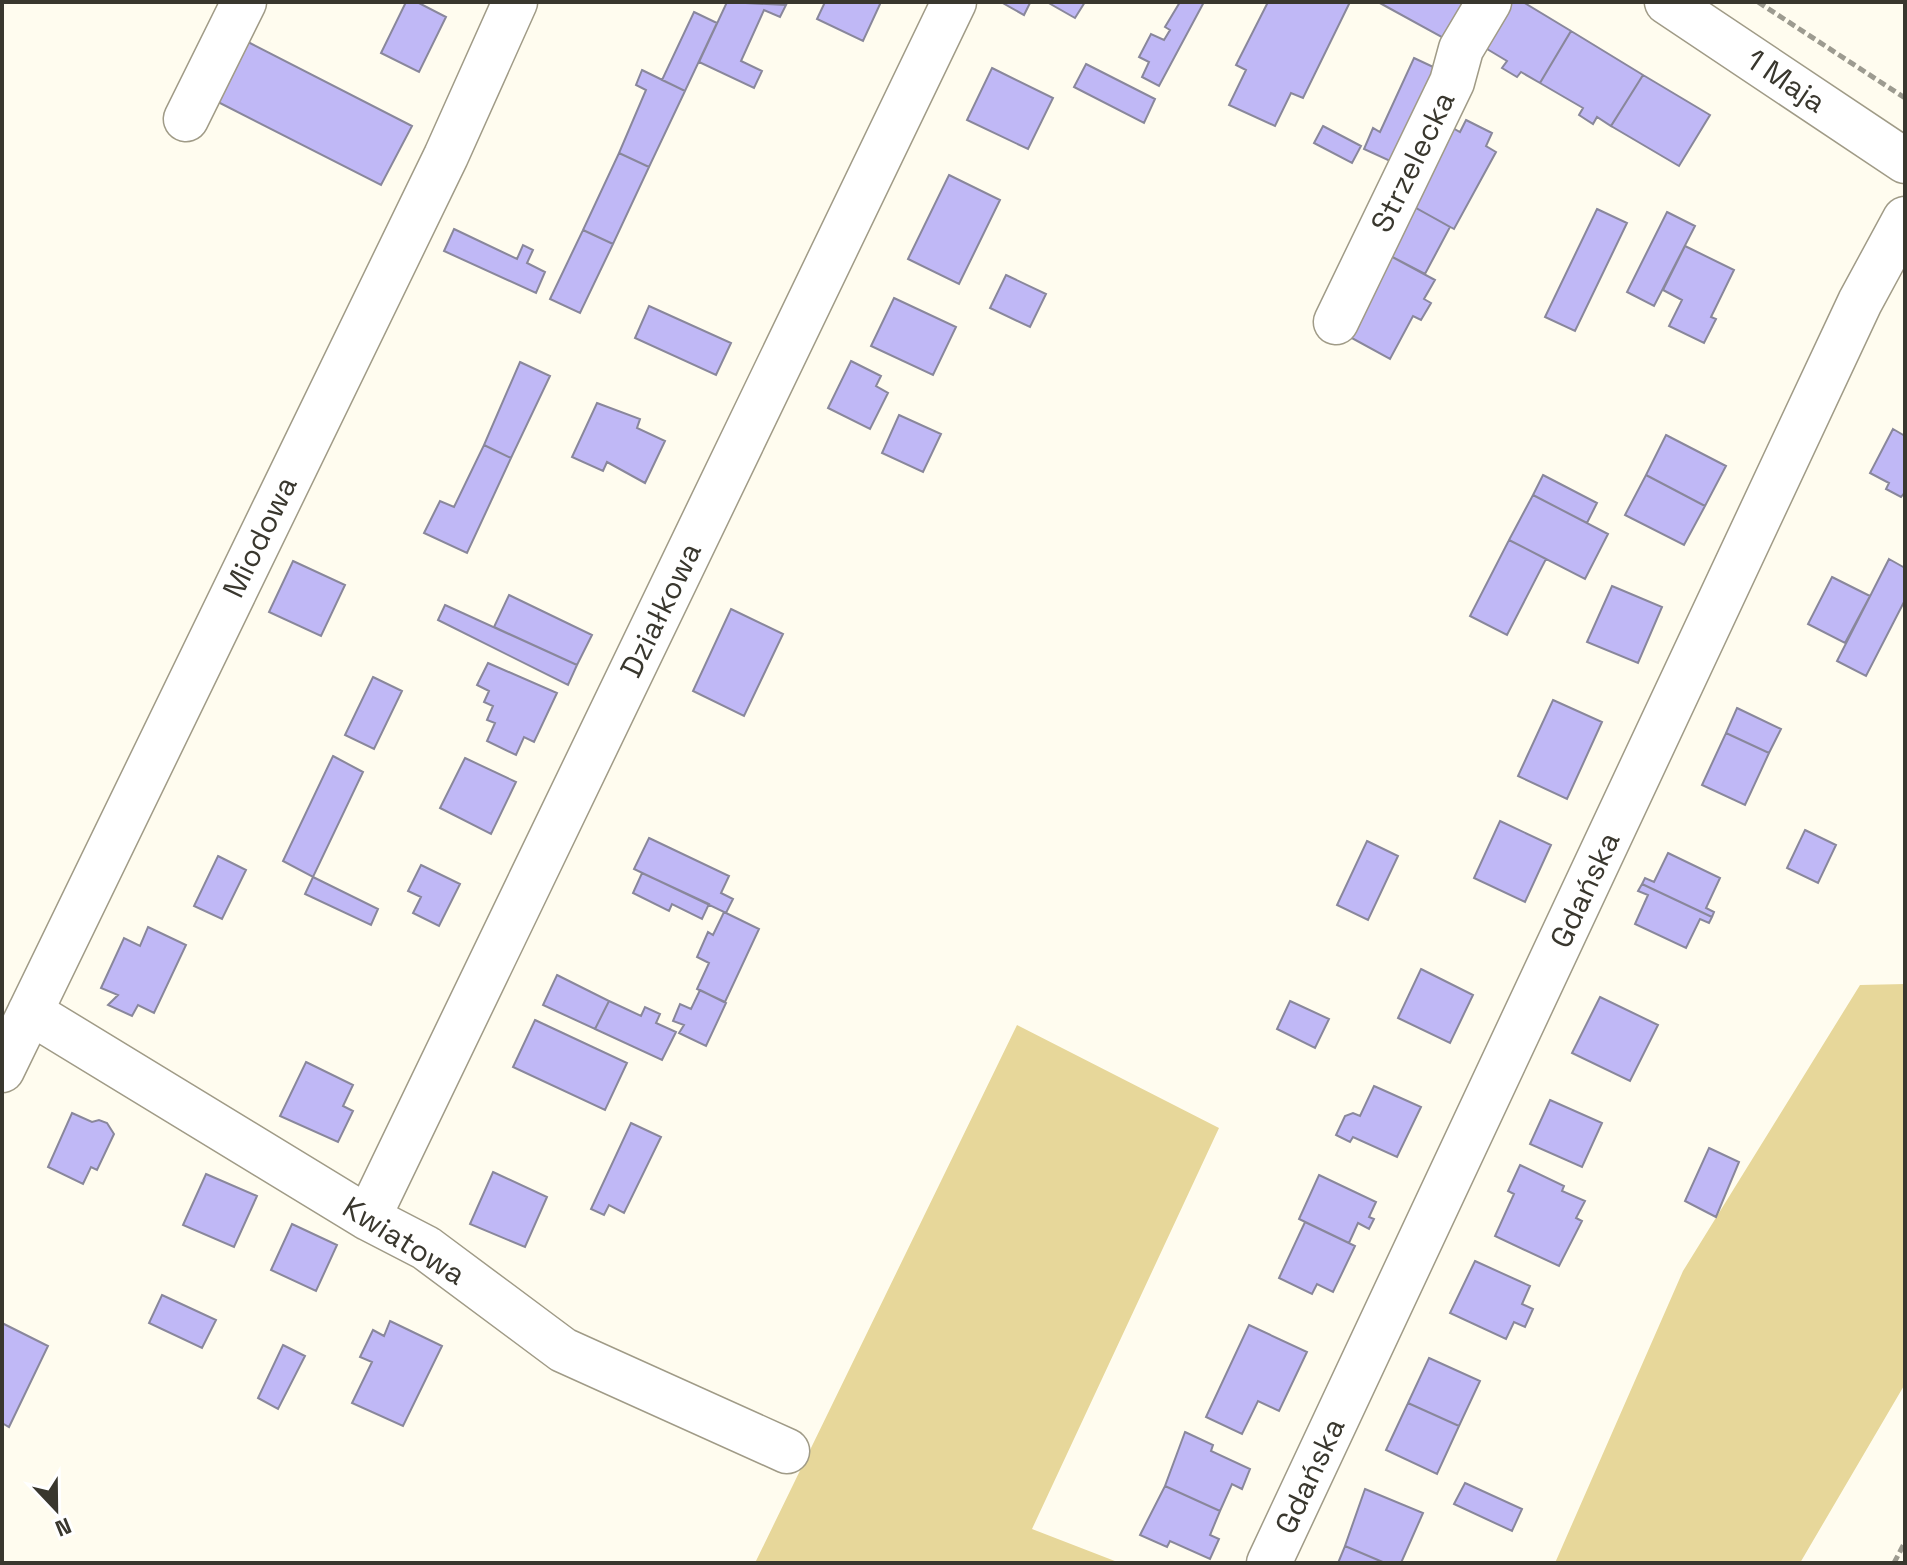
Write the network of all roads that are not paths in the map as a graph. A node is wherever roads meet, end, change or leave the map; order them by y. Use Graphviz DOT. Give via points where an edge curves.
graph roads {
  1 [pos="244,2"];
  2 [pos="515,2"];
  3 [pos="954,2"];
  4 [pos="1489,2"];
  5 [pos="1667,2"];
  6 [pos="186,119"];
  7 [pos="1905,161"];
  8 [pos="1905,219"];
  9 [pos="1336,322"];
  10 [pos="30,1012"];
  11 [pos="2,1070"];
  12 [pos="368,1218"];
  13 [pos="787,1451"];
  14 [pos="1269,1563"];
  1 -- 6 [label="street"];
  2 -- 10 [label="street, Miodowa" via="446,156"];
  3 -- 12 [label="street, Działkowa"];
  4 -- 9 [label="street, Strzelecka" via="1461,49 1452,82"];
  5 -- 7 [label="street, 1 Maja"];
  8 -- 14 [label="street, Gdańska" via="1853,316"];
  10 -- 11 [label="street, Miodowa"];
  10 -- 12 [label="street, Kwiatowa"];
  12 -- 13 [label="street, Kwiatowa" via="426,1248 563,1350"];
}
